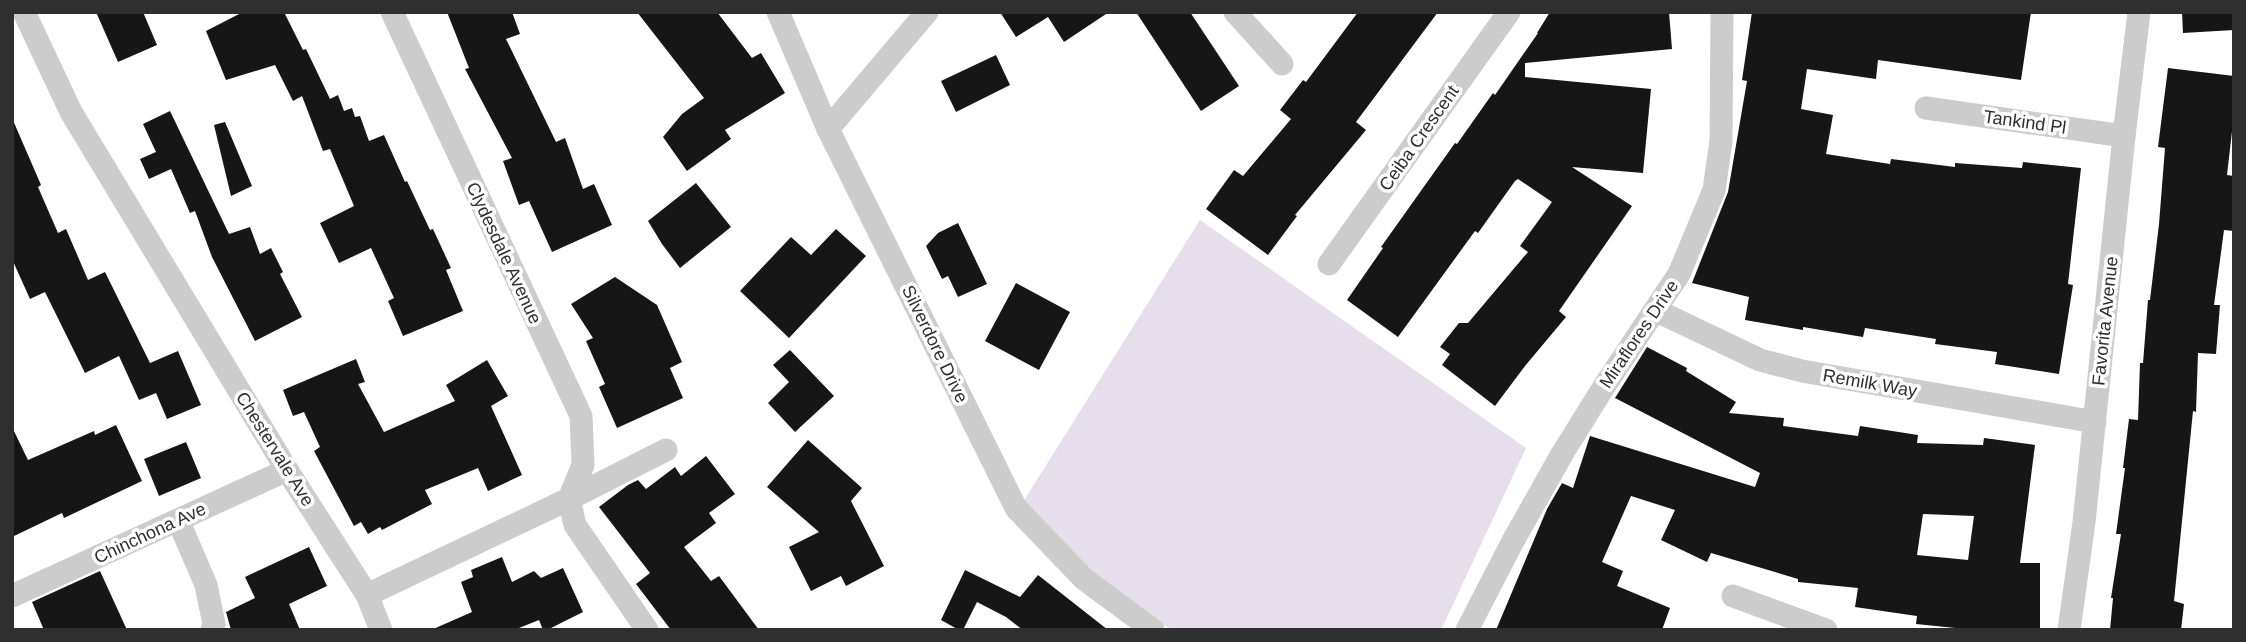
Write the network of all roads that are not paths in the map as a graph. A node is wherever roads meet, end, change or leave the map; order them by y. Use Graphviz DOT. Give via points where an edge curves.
graph roads {
  1 [pos="24,12"];
  2 [pos="392,12"];
  3 [pos="778,12"];
  4 [pos="927,12"];
  5 [pos="1235,12"];
  6 [pos="1508,12"];
  7 [pos="1722,12"];
  8 [pos="2139,12"];
  9 [pos="1282,64"];
  10 [pos="1926,108"];
  11 [pos="828,129"];
  12 [pos="2124,135"];
  13 [pos="1329,264"];
  14 [pos="1655,310"];
  15 [pos="2095,422"];
  16 [pos="666,450"];
  17 [pos="287,470"];
  18 [pos="569,499"];
  19 [pos="178,520"];
  20 [pos="367,595"];
  21 [pos="12,596"];
  22 [pos="1733,596"];
  23 [pos="1147,628"];
  24 [pos="212,630"];
  25 [pos="381,630"];
  26 [pos="647,630"];
  27 [pos="1467,630"];
  28 [pos="1826,630"];
  29 [pos="2069,630"];
  1 -- 17 [label="street, Chestervale Ave" via="71,112"];
  2 -- 18 [label="street, Clydesdale Avenue" via="581,416 583,466"];
  3 -- 11 [label="street, Silverdore Drive"];
  4 -- 11 [label="street"];
  5 -- 9 [label="street"];
  6 -- 13 [label="street, Ceiba Crescent"];
  7 -- 14 [label="street, Miraflores Drive" via="1721,141 1714,190 1679,274"];
  8 -- 12 [label="street, Favorita Avenue"];
  10 -- 12 [label="street, Tankind Pl"];
  11 -- 23 [label="street, Silverdore Drive" via="1016,508 1084,579"];
  12 -- 15 [label="street, Favorita Avenue"];
  14 -- 15 [label="street, Remilk Way" via="1759,360"];
  14 -- 27 [label="street, Miraflores Drive" via="1562,454"];
  15 -- 29 [label="street, Favorita Avenue"];
  16 -- 18 [label="street"];
  17 -- 19 [label="street, Chinchona Ave"];
  17 -- 20 [label="street, Chestervale Ave"];
  18 -- 20 [label="street"];
  18 -- 26 [label="street" via="575,525"];
  19 -- 21 [label="street, Chinchona Ave"];
  19 -- 24 [label="street" via="206,585"];
  20 -- 25 [label="street, Chestervale Ave"];
  22 -- 28 [label="street"];
}
